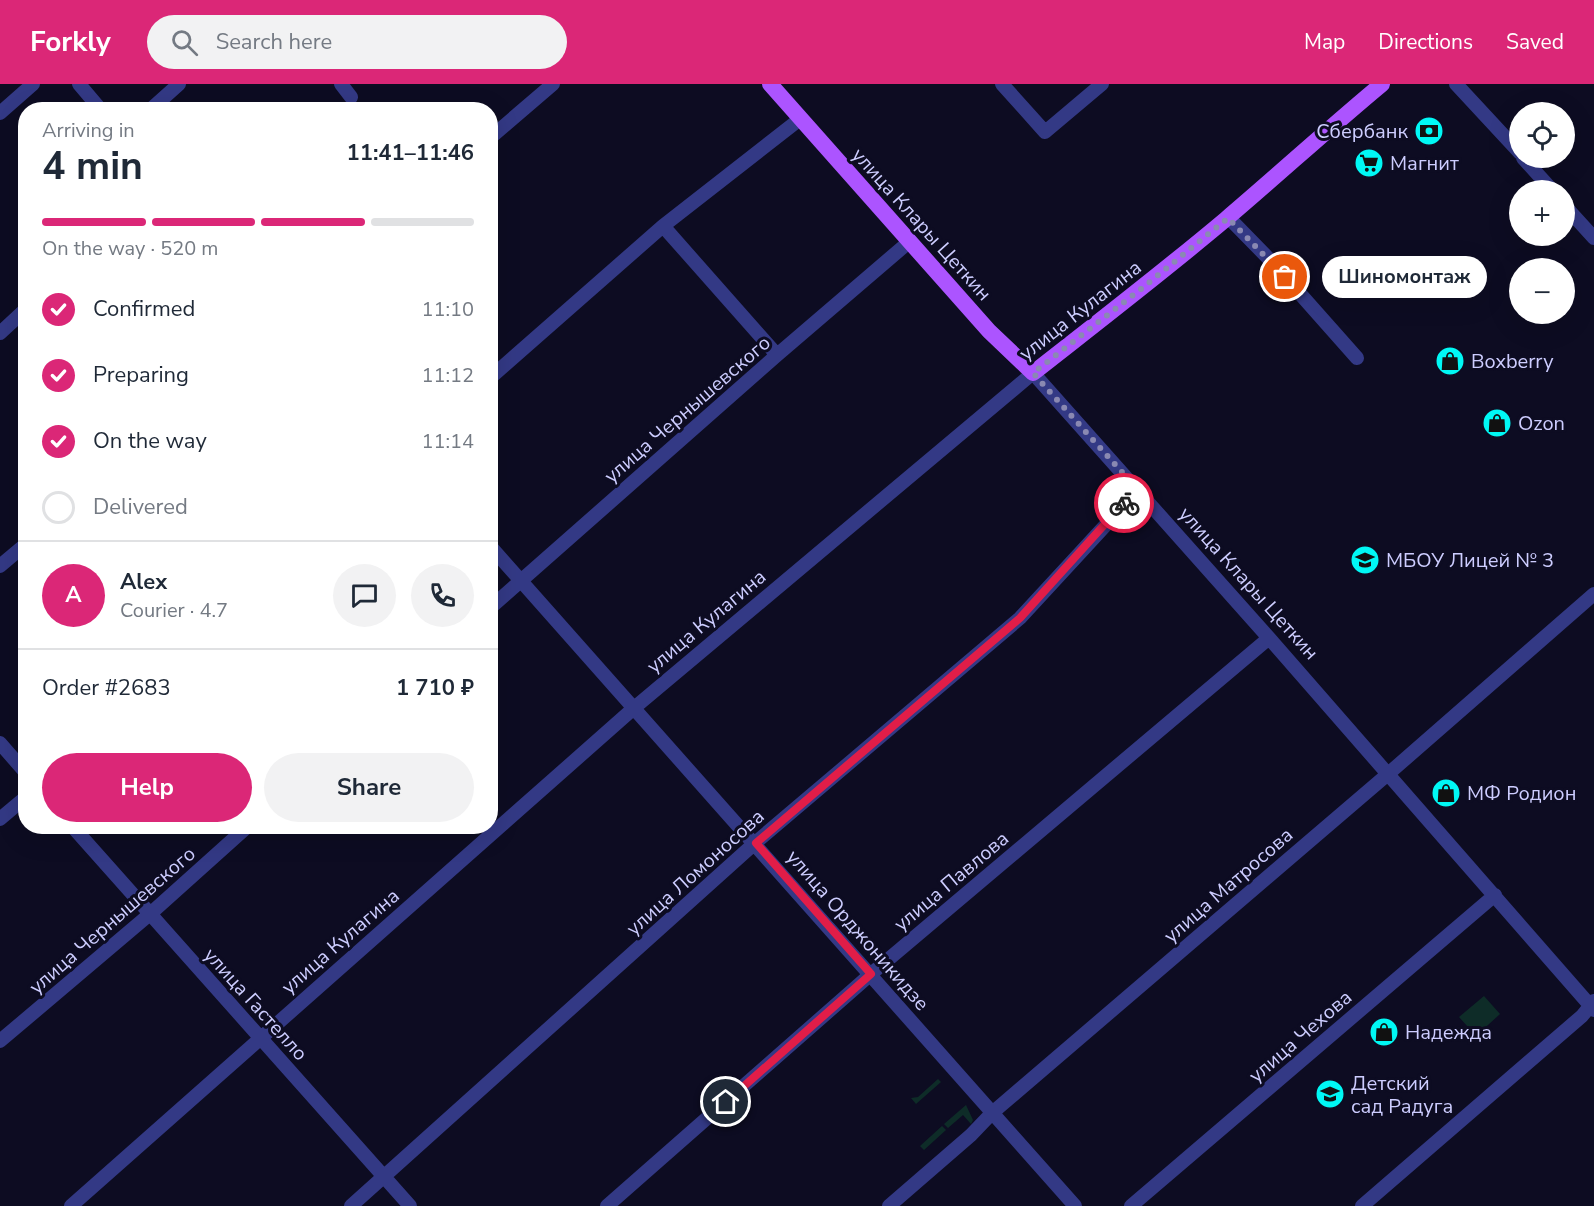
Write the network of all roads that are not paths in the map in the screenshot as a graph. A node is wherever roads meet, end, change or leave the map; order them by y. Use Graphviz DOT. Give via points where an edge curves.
graph roads {
  1 [pos="33,84"];
  2 [pos="79,84"];
  3 [pos="179,84"];
  4 [pos="340,84"];
  5 [pos="553,84"];
  6 [pos="770,84"];
  7 [pos="1002,84"];
  8 [pos="1102,84"];
  9 [pos="1382,84"];
  10 [pos="1456,84"];
  11 [pos="351,97"];
  12 [pos="94,102"];
  13 [pos="159,102"];
  14 [pos="0,113"];
  15 [pos="800,119"];
  16 [pos="498,131"];
  17 [pos="1509,141"];
  18 [pos="1532,168"];
  19 [pos="1543,180"];
  20 [pos="1575,217"];
  21 [pos="1228,218"];
  22 [pos="663,226"];
  23 [pos="1594,238"];
  24 [pos="910,241"];
  25 [pos="18,316"];
  26 [pos="0,333"];
  27 [pos="777,355"];
  28 [pos="1358,357"];
  29 [pos="498,371"];
  30 [pos="1033,373"];
  31 [pos="1138,490"];
  32 [pos="18,551"];
  33 [pos="498,554"];
  34 [pos="0,566"];
  35 [pos="522,580"];
  36 [pos="1594,594"];
  37 [pos="498,601"];
  38 [pos="1269,638"];
  39 [pos="634,708"];
  40 [pos="0,743"];
  41 [pos="18,764"];
  42 [pos="1388,774"];
  43 [pos="18,804"];
  44 [pos="0,819"];
  45 [pos="498,828"];
  46 [pos="79,834"];
  47 [pos="239,834"];
  48 [pos="492,834"];
  49 [pos="756,843"];
  50 [pos="1495,895"];
  51 [pos="150,914"];
  52 [pos="871,974"];
  53 [pos="1593,1006"];
  54 [pos="260,1039"];
  55 [pos="0,1041"];
  56 [pos="992,1113"];
  57 [pos="384,1176"];
  58 [pos="71,1206"];
  59 [pos="351,1206"];
  60 [pos="410,1206"];
  61 [pos="607,1206"];
  62 [pos="889,1206"];
  63 [pos="1075,1206"];
  64 [pos="1131,1206"];
  65 [pos="1362,1206"];
  1 -- 14 [label="street"];
  2 -- 12 [label="street"];
  3 -- 13 [label="street"];
  4 -- 11 [label="street"];
  5 -- 16 [label="street"];
  6 -- 15 [label="main road, улица Клары Цеткин"];
  7 -- 8 [label="street" via="1045,132"];
  9 -- 21 [label="main road, улица Кулагина"];
  10 -- 17 [label="street"];
  15 -- 22 [label="street"];
  15 -- 24 [label="main road, улица Клары Цеткин"];
  18 -- 19 [label="street"];
  20 -- 23 [label="street"];
  21 -- 28 [label="street"];
  21 -- 30 [label="main road, улица Кулагина"];
  22 -- 27 [label="street"];
  22 -- 29 [label="street"];
  24 -- 27 [label="street, улица Чернышевского"];
  24 -- 30 [label="main road, улица Клары Цеткин" via="989,331"];
  25 -- 26 [label="street"];
  27 -- 35 [label="street, улица Чернышевского"];
  30 -- 31 [label="street, улица Клары Цеткин"];
  30 -- 39 [label="street, улица Кулагина"];
  31 -- 38 [label="street, улица Клары Цеткин"];
  31 -- 49 [label="street, улица Ломоносова" via="1020,618"];
  32 -- 34 [label="street"];
  33 -- 35 [label="street, улица Орджоникидзе"];
  35 -- 37 [label="street, улица Чернышевского"];
  35 -- 39 [label="street, улица Орджоникидзе"];
  36 -- 42 [label="street, улица Матросова"];
  38 -- 42 [label="street, улица Клары Цеткин"];
  38 -- 52 [label="street, улица Павлова"];
  39 -- 45 [label="street, улица Кулагина"];
  39 -- 49 [label="street, улица Орджоникидзе"];
  40 -- 41 [label="street"];
  42 -- 50 [label="street, улица Клары Цеткин"];
  42 -- 56 [label="street, улица Матросова"];
  43 -- 44 [label="street"];
  46 -- 51 [label="street, улица Гастелло"];
  47 -- 51 [label="street, улица Чернышевского"];
  48 -- 54 [label="street, улица Кулагина"];
  49 -- 52 [label="street, улица Орджоникидзе"];
  49 -- 57 [label="street, улица Ломоносова"];
  50 -- 53 [label="street, улица Клары Цеткин"];
  50 -- 64 [label="street, улица Чехова"];
  51 -- 54 [label="street, улица Гастелло"];
  51 -- 55 [label="street, улица Чернышевского"];
  52 -- 56 [label="street, улица Орджоникидзе"];
  52 -- 61 [label="street, улица Павлова"];
  53 -- 65 [label="street"];
  54 -- 57 [label="street, улица Гастелло"];
  54 -- 58 [label="street, улица Кулагина"];
  56 -- 62 [label="street, улица Матросова"];
  56 -- 63 [label="street, улица Орджоникидзе"];
  57 -- 59 [label="street, улица Ломоносова"];
  57 -- 60 [label="street, улица Гастелло"];
}
